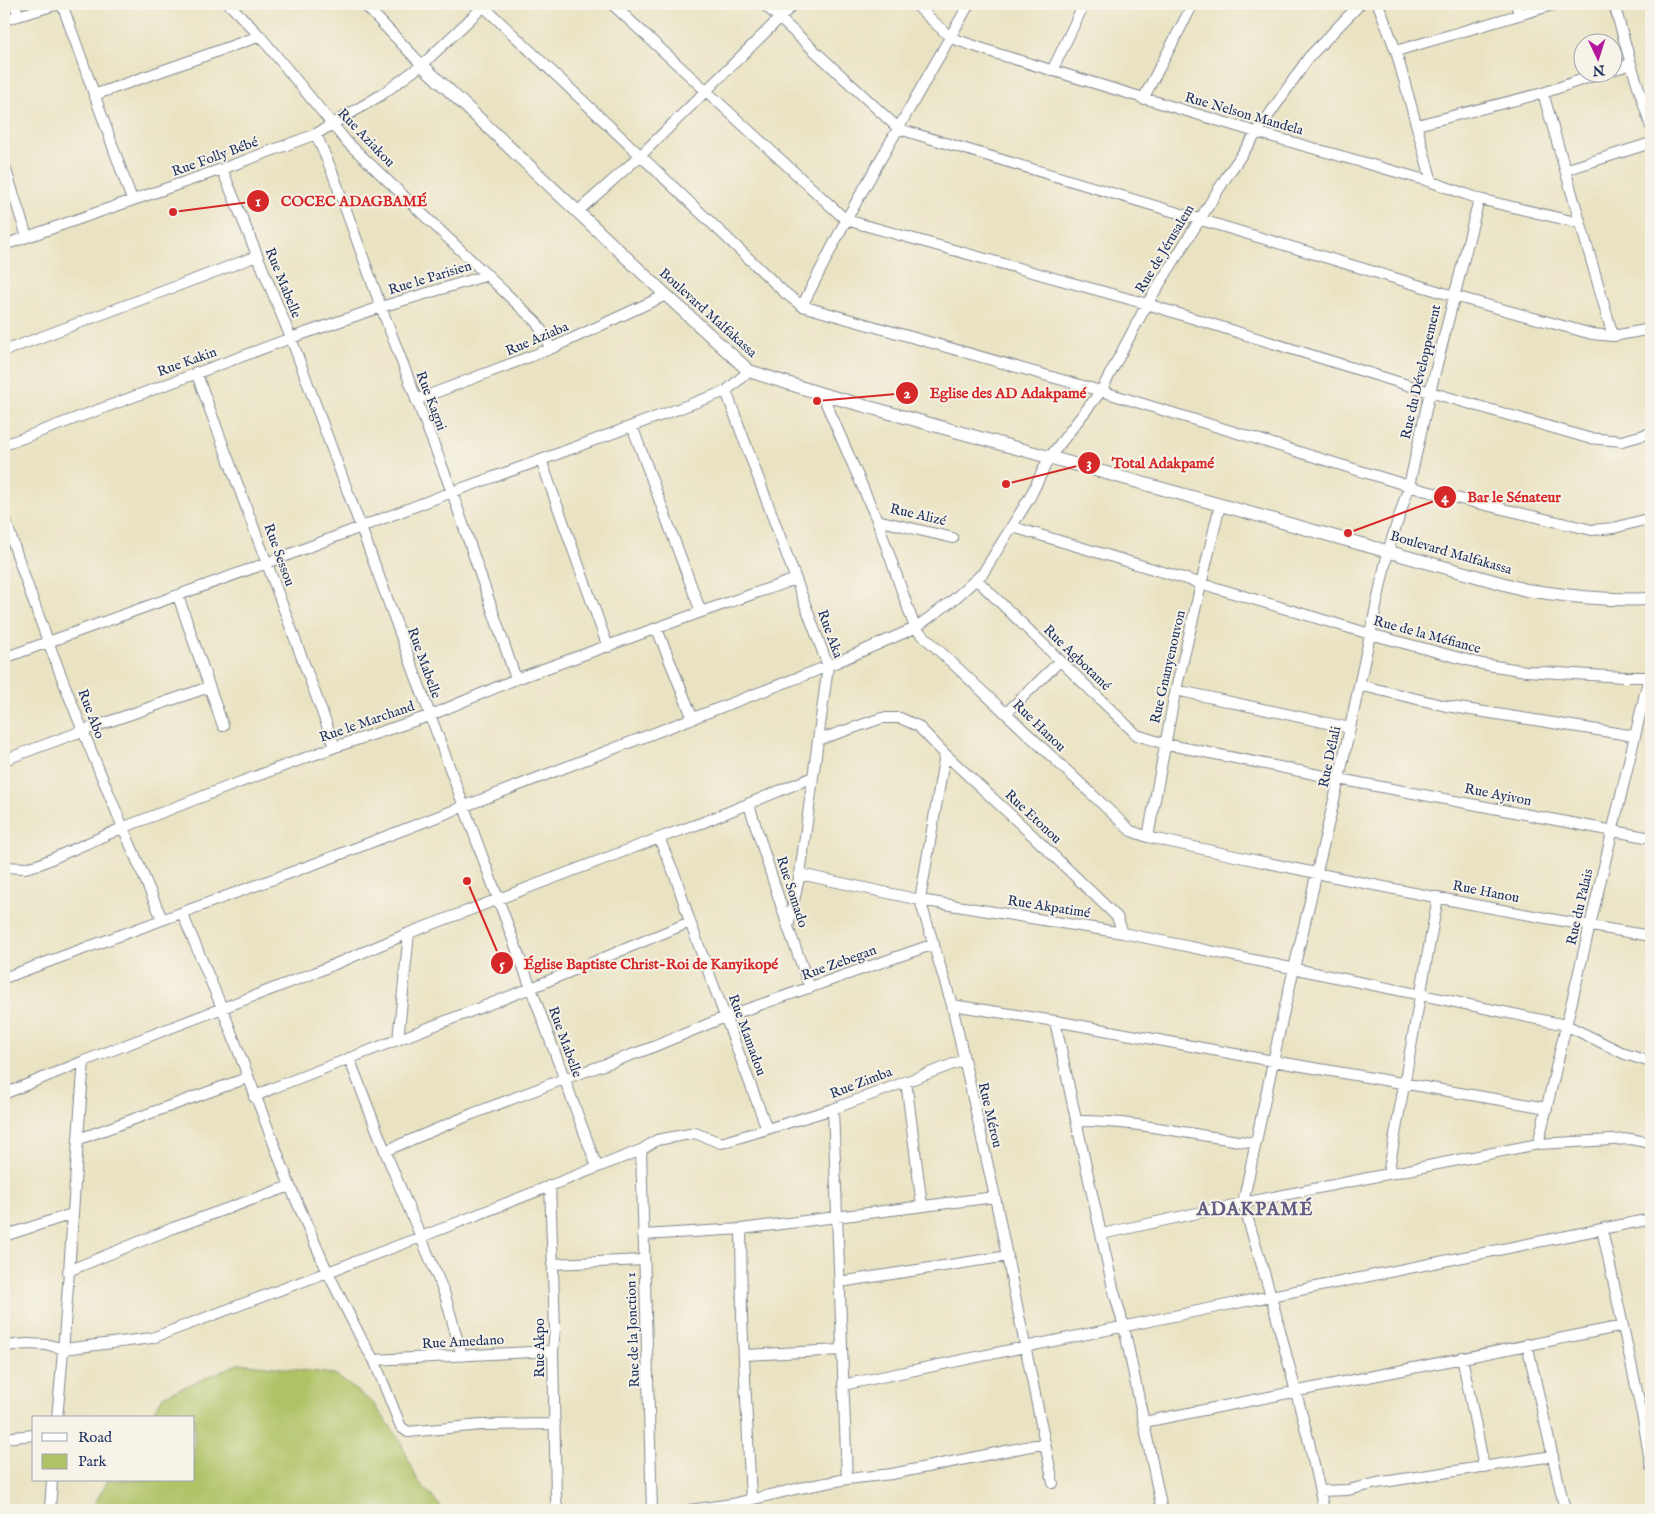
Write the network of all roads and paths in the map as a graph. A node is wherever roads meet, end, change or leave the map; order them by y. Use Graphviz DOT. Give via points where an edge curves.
graph roads {
  1 [pos="15,4"];
  2 [pos="60,4"];
  3 [pos="229,4"];
  4 [pos="364,4"];
  5 [pos="612,4"];
  6 [pos="764,4"];
  7 [pos="794,4"];
  8 [pos="915,4"];
  9 [pos="969,4"];
  10 [pos="1084,4"];
  11 [pos="1193,4"];
  12 [pos="1360,4"];
  13 [pos="1378,4"];
  14 [pos="1556,4"];
  15 [pos="1614,4"];
  16 [pos="483,5"];
  17 [pos="1518,9"];
  18 [pos="18,15"];
  19 [pos="779,18"];
  20 [pos="4,20"];
  21 [pos="260,36"];
  22 [pos="950,38"];
  23 [pos="1396,52"];
  24 [pos="1631,64"];
  25 [pos="422,65"];
  26 [pos="1622,67"];
  27 [pos="1052,71"];
  28 [pos="1575,82"];
  29 [pos="706,90"];
  30 [pos="1543,93"];
  31 [pos="94,95"];
  32 [pos="1143,99"];
  33 [pos="334,125"];
  34 [pos="1417,125"];
  35 [pos="1651,127"];
  36 [pos="899,129"];
  37 [pos="1256,132"];
  38 [pos="316,134"];
  39 [pos="1651,143"];
  40 [pos="640,156"];
  41 [pos="4,164"];
  42 [pos="222,170"];
  43 [pos="1565,170"];
  44 [pos="1432,182"];
  45 [pos="132,200"];
  46 [pos="1479,200"];
  47 [pos="577,212"];
  48 [pos="846,220"];
  49 [pos="1198,220"];
  50 [pos="1580,223"];
  51 [pos="27,237"];
  52 [pos="4,245"];
  53 [pos="258,256"];
  54 [pos="488,274"];
  55 [pos="666,296"];
  56 [pos="1454,296"];
  57 [pos="1147,304"];
  58 [pos="802,306"];
  59 [pos="381,307"];
  60 [pos="1651,329"];
  61 [pos="1612,336"];
  62 [pos="291,338"];
  63 [pos="550,349"];
  64 [pos="4,350"];
  65 [pos="748,370"];
  66 [pos="196,372"];
  67 [pos="726,391"];
  68 [pos="1101,391"];
  69 [pos="1430,392"];
  70 [pos="822,394"];
  71 [pos="416,400"];
  72 [pos="632,426"];
  73 [pos="1651,433"];
  74 [pos="4,445"];
  75 [pos="1049,458"];
  76 [pos="541,460"];
  77 [pos="1409,486"];
  78 [pos="452,492"];
  79 [pos="1220,505"];
  80 [pos="4,515"];
  81 [pos="1651,518"];
  82 [pos="877,520"];
  83 [pos="359,527"];
  84 [pos="1013,527"];
  85 [pos="953,538"];
  86 [pos="1388,551"];
  87 [pos="267,563"];
  88 [pos="796,579"];
  89 [pos="977,580"];
  90 [pos="1201,584"];
  91 [pos="178,596"];
  92 [pos="1651,599"];
  93 [pos="700,612"];
  94 [pos="915,628"];
  95 [pos="657,629"];
  96 [pos="1370,634"];
  97 [pos="48,642"];
  98 [pos="608,647"];
  99 [pos="4,658"];
  100 [pos="1060,661"];
  101 [pos="828,666"];
  102 [pos="1650,677"];
  103 [pos="516,679"];
  104 [pos="1359,685"];
  105 [pos="209,687"];
  106 [pos="1176,690"];
  107 [pos="1006,713"];
  108 [pos="429,716"];
  109 [pos="693,719"];
  110 [pos="223,726"];
  111 [pos="1350,728"];
  112 [pos="82,730"];
  113 [pos="1635,736"];
  114 [pos="818,740"];
  115 [pos="1165,744"];
  116 [pos="335,747"];
  117 [pos="945,754"];
  118 [pos="4,760"];
  119 [pos="813,778"];
  120 [pos="1339,779"];
  121 [pos="750,805"];
  122 [pos="464,806"];
  123 [pos="122,828"];
  124 [pos="1612,831"];
  125 [pos="1148,837"];
  126 [pos="659,838"];
  127 [pos="1651,838"];
  128 [pos="4,867"];
  129 [pos="800,874"];
  130 [pos="1316,874"];
  131 [pos="1438,898"];
  132 [pos="497,899"];
  133 [pos="920,900"];
  134 [pos="182,913"];
  135 [pos="162,919"];
  136 [pos="690,922"];
  137 [pos="1590,926"];
  138 [pos="788,927"];
  139 [pos="409,933"];
  140 [pos="1123,933"];
  141 [pos="1651,936"];
  142 [pos="934,944"];
  143 [pos="1294,968"];
  144 [pos="4,978"];
  145 [pos="531,988"];
  146 [pos="810,988"];
  147 [pos="1421,995"];
  148 [pos="952,1005"];
  149 [pos="222,1008"];
  150 [pos="726,1017"];
  151 [pos="1055,1021"];
  152 [pos="1566,1025"];
  153 [pos="398,1040"];
  154 [pos="349,1058"];
  155 [pos="964,1060"];
  156 [pos="1272,1061"];
  157 [pos="84,1062"];
  158 [pos="1651,1062"];
  159 [pos="247,1078"];
  160 [pos="564,1079"];
  161 [pos="906,1081"];
  162 [pos="1404,1084"];
  163 [pos="4,1094"];
  164 [pos="254,1097"];
  165 [pos="1547,1108"];
  166 [pos="833,1109"];
  167 [pos="1076,1121"];
  168 [pos="767,1129"];
  169 [pos="79,1140"];
  170 [pos="1254,1143"];
  171 [pos="1651,1143"];
  172 [pos="1538,1144"];
  173 [pos="640,1150"];
  174 [pos="385,1151"];
  175 [pos="597,1167"];
  176 [pos="1388,1174"];
  177 [pos="290,1186"];
  178 [pos="550,1186"];
  179 [pos="995,1197"];
  180 [pos="1243,1203"];
  181 [pos="922,1206"];
  182 [pos="72,1214"];
  183 [pos="837,1217"];
  184 [pos="1651,1219"];
  185 [pos="741,1229"];
  186 [pos="1602,1229"];
  187 [pos="1102,1234"];
  188 [pos="643,1235"];
  189 [pos="4,1236"];
  190 [pos="422,1237"];
  191 [pos="1008,1256"];
  192 [pos="644,1260"];
  193 [pos="552,1264"];
  194 [pos="68,1271"];
  195 [pos="328,1273"];
  196 [pos="840,1282"];
  197 [pos="1271,1296"];
  198 [pos="1623,1326"];
  199 [pos="1124,1327"];
  200 [pos="1527,1344"];
  201 [pos="4,1346"];
  202 [pos="1026,1347"];
  203 [pos="64,1349"];
  204 [pos="841,1350"];
  205 [pos="554,1351"];
  206 [pos="744,1355"];
  207 [pos="462,1356"];
  208 [pos="1462,1357"];
  209 [pos="374,1360"];
  210 [pos="843,1385"];
  211 [pos="1295,1390"];
  212 [pos="57,1416"];
  213 [pos="1144,1422"];
  214 [pos="555,1424"];
  215 [pos="32,1435"];
  216 [pos="4,1438"];
  217 [pos="1045,1443"];
  218 [pos="1553,1456"];
  219 [pos="1484,1466"];
  220 [pos="1651,1467"];
  221 [pos="847,1479"];
  222 [pos="52,1482"];
  223 [pos="1053,1483"];
  224 [pos="1320,1491"];
  225 [pos="751,1499"];
  226 [pos="733,1507"];
  227 [pos="50,1510"];
  228 [pos="557,1510"];
  229 [pos="652,1510"];
  230 [pos="690,1510"];
  231 [pos="1162,1510"];
  232 [pos="1324,1510"];
  233 [pos="1565,1510"];
  234 [pos="1572,1510"];
  1 -- 18 [label="street"];
  2 -- 18 [label="street"];
  2 -- 31 [label="street"];
  3 -- 21 [label="street, Rue Aziakou"];
  4 -- 25 [label="street, Boulevard Malfakassa"];
  5 -- 29 [label="street"];
  6 -- 19 [label="street"];
  7 -- 19 [label="street"];
  8 -- 22 [label="street, Rue Nelson Mandela"];
  9 -- 22 [label="street"];
  10 -- 27 [label="street"];
  11 -- 32 [label="street"];
  12 -- 37 [label="street, Rue de Jérusalem" via="1309,57"];
  13 -- 23 [label="street"];
  14 -- 17 [label="street"];
  15 -- 24 [label="street"];
  16 -- 25 [label="street, Rue Folly Bébé"];
  16 -- 40 [label="street"];
  17 -- 23 [label="street"];
  18 -- 20 [label="street"];
  19 -- 29 [label="street"];
  19 -- 36 [label="street"];
  21 -- 31 [label="street"];
  21 -- 33 [label="street, Rue Aziakou"];
  22 -- 27 [label="street, Rue Nelson Mandela"];
  22 -- 36 [label="street"];
  23 -- 34 [label="street"];
  24 -- 26 [label="street"];
  24 -- 35 [label="street"];
  25 -- 33 [label="street, Rue Folly Bébé"];
  25 -- 47 [label="street, Boulevard Malfakassa"];
  27 -- 32 [label="street, Rue Nelson Mandela"];
  28 -- 30 [label="street"];
  29 -- 40 [label="street"];
  29 -- 48 [label="street"];
  30 -- 34 [label="street"];
  30 -- 43 [label="street"];
  31 -- 45 [label="street"];
  32 -- 37 [label="street, Rue Nelson Mandela"];
  33 -- 38 [label="street, Rue Folly Bébé"];
  33 -- 54 [label="street, Rue Aziakou" via="346,141"];
  34 -- 44 [label="street"];
  36 -- 48 [label="street"];
  36 -- 49 [label="street"];
  37 -- 44 [label="street, Rue Nelson Mandela"];
  37 -- 49 [label="street, Rue de Jérusalem"];
  38 -- 42 [label="street, Rue Folly Bébé"];
  38 -- 59 [label="street, Rue Kagni"];
  39 -- 43 [label="street"];
  40 -- 47 [label="street"];
  40 -- 58 [label="street"];
  41 -- 51 [label="street"];
  42 -- 45 [label="street, Rue Folly Bébé"];
  42 -- 53 [label="street, Rue Mabelle"];
  43 -- 50 [label="street"];
  44 -- 46 [label="street, Rue Nelson Mandela"];
  45 -- 51 [label="street, Rue Folly Bébé"];
  46 -- 50 [label="street, Rue Nelson Mandela"];
  46 -- 56 [label="street, Rue du Développement"];
  47 -- 55 [label="street, Boulevard Malfakassa"];
  48 -- 57 [label="street"];
  48 -- 58 [label="street"];
  49 -- 56 [label="street"];
  49 -- 57 [label="street, Rue de Jérusalem"];
  50 -- 61 [label="street"];
  51 -- 52 [label="street, Rue Folly Bébé"];
  53 -- 62 [label="street, Rue Mabelle"];
  53 -- 64 [label="street"];
  54 -- 59 [label="street, Rue le Parisien"];
  54 -- 63 [label="street, Rue Aziakou" via="536,322"];
  55 -- 63 [label="street, Rue Aziaba"];
  55 -- 65 [label="street, Boulevard Malfakassa"];
  56 -- 61 [label="street" via="1592,334"];
  56 -- 69 [label="street, Rue du Développement"];
  57 -- 68 [label="street, Rue de Jérusalem"];
  57 -- 69 [label="street"];
  58 -- 68 [label="street"];
  59 -- 62 [label="street, Rue Kakin"];
  59 -- 71 [label="street, Rue Kagni"];
  60 -- 61 [label="street"];
  62 -- 66 [label="street, Rue Kakin"];
  62 -- 83 [label="street, Rue Mabelle"];
  63 -- 71 [label="street, Rue Aziaba"];
  65 -- 67 [label="street"];
  65 -- 70 [label="street, Boulevard Malfakassa"];
  66 -- 74 [label="street, Rue Kakin"];
  66 -- 87 [label="street, Rue Sessou"];
  67 -- 72 [label="street"];
  67 -- 88 [label="street, Rue Aka"];
  68 -- 75 [label="street, Rue de Jérusalem"];
  68 -- 77 [label="street"];
  69 -- 73 [label="street" via="1588,438 1622,441"];
  69 -- 77 [label="street, Rue du Développement"];
  70 -- 75 [label="street, Boulevard Malfakassa"];
  70 -- 82 [label="street"];
  71 -- 78 [label="street, Rue Kagni"];
  72 -- 76 [label="street"];
  72 -- 93 [label="street"];
  75 -- 79 [label="street, Boulevard Malfakassa"];
  75 -- 84 [label="street, Rue de Jérusalem"];
  76 -- 78 [label="street"];
  76 -- 98 [label="street"];
  77 -- 81 [label="street" via="1592,530"];
  77 -- 86 [label="street, Rue du Développement"];
  78 -- 83 [label="street"];
  78 -- 103 [label="street, Rue Kagni"];
  79 -- 86 [label="street, Boulevard Malfakassa"];
  79 -- 90 [label="street, Rue Gnanyenouvon"];
  80 -- 97 [label="street, Rue Abo"];
  82 -- 85 [label="street, Rue Alizé"];
  82 -- 94 [label="street"];
  83 -- 87 [label="street"];
  83 -- 108 [label="street, Rue Mabelle"];
  84 -- 89 [label="street, Rue de Jérusalem"];
  84 -- 90 [label="street, Rue de la Méfiance"];
  86 -- 92 [label="street, Boulevard Malfakassa" via="1526,590 1578,597"];
  86 -- 96 [label="street, Rue Délali"];
  87 -- 91 [label="street"];
  87 -- 116 [label="street, Rue Sessou"];
  88 -- 93 [label="street, Rue le Marchand"];
  88 -- 101 [label="street, Rue Aka"];
  89 -- 94 [label="street, Rue de Jérusalem"];
  89 -- 100 [label="street, Rue Agbotamé"];
  90 -- 96 [label="street, Rue de la Méfiance"];
  90 -- 106 [label="street, Rue Gnanyenouvon"];
  91 -- 97 [label="street"];
  91 -- 105 [label="street"];
  93 -- 95 [label="street, Rue le Marchand"];
  94 -- 101 [label="street, Rue de Jérusalem"];
  94 -- 107 [label="street, Rue Hanou"];
  95 -- 98 [label="street, Rue le Marchand"];
  95 -- 109 [label="street"];
  96 -- 102 [label="street, Rue de la Méfiance" via="1482,664 1526,671"];
  96 -- 104 [label="street, Rue Délali"];
  97 -- 99 [label="street"];
  97 -- 112 [label="street, Rue Abo"];
  98 -- 103 [label="street, Rue le Marchand"];
  100 -- 107 [label="street"];
  100 -- 115 [label="street, Rue Agbotamé" via="1136,735"];
  101 -- 109 [label="street, Rue de Jérusalem"];
  101 -- 114 [label="street, Rue Aka"];
  102 -- 113 [label="street, Rue du Palais"];
  103 -- 108 [label="street, Rue le Marchand"];
  104 -- 111 [label="street, Rue Délali"];
  104 -- 113 [label="street" via="1446,706"];
  105 -- 110 [label="street"];
  105 -- 112 [label="street"];
  106 -- 111 [label="street"];
  106 -- 115 [label="street, Rue Gnanyenouvon"];
  107 -- 125 [label="street, Rue Hanou" via="1127,829"];
  108 -- 116 [label="street, Rue le Marchand"];
  108 -- 122 [label="street, Rue Mabelle"];
  109 -- 122 [label="street, Rue de Jérusalem"];
  111 -- 120 [label="street, Rue Délali"];
  112 -- 118 [label="street"];
  112 -- 123 [label="street, Rue Abo"];
  113 -- 124 [label="street, Rue du Palais"];
  114 -- 117 [label="street, Rue Etonou" via="882,718 900,718 918,726"];
  114 -- 119 [label="street, Rue Aka"];
  115 -- 120 [label="street, Rue Agbotamé"];
  115 -- 125 [label="street, Rue Gnanyenouvon"];
  116 -- 123 [label="street, Rue le Marchand"];
  117 -- 133 [label="street, Rue Mérou"];
  117 -- 140 [label="street, Rue Etonou" via="1117,917"];
  119 -- 121 [label="street"];
  119 -- 129 [label="street, Rue Aka"];
  120 -- 124 [label="street, Rue Ayivon"];
  120 -- 130 [label="street, Rue Délali"];
  121 -- 126 [label="street"];
  121 -- 138 [label="street, Rue Somado"];
  122 -- 132 [label="street, Rue Mabelle"];
  122 -- 134 [label="street, Rue de Jérusalem"];
  123 -- 128 [label="street, Rue le Marchand" via="40,864 25,868"];
  123 -- 135 [label="street, Rue Abo"];
  124 -- 127 [label="street, Rue Ayivon"];
  124 -- 137 [label="street, Rue du Palais"];
  125 -- 130 [label="street, Rue Hanou"];
  126 -- 132 [label="street"];
  126 -- 136 [label="street, Rue Mamadou"];
  129 -- 133 [label="street, Rue Akpatimé"];
  129 -- 138 [label="street, Rue Aka"];
  130 -- 131 [label="street, Rue Hanou"];
  130 -- 143 [label="street, Rue Délali"];
  131 -- 137 [label="street, Rue Hanou"];
  131 -- 147 [label="street"];
  132 -- 139 [label="street"];
  132 -- 145 [label="street, Rue Mabelle"];
  133 -- 140 [label="street, Rue Akpatimé"];
  133 -- 142 [label="street, Rue Mérou"];
  134 -- 135 [label="street, Rue de Jérusalem"];
  134 -- 149 [label="street"];
  135 -- 144 [label="street, Rue de Jérusalem"];
  136 -- 145 [label="street"];
  136 -- 150 [label="street, Rue Mamadou"];
  137 -- 141 [label="street, Rue Hanou"];
  137 -- 152 [label="street, Rue du Palais"];
  138 -- 146 [label="street, Rue Somado"];
  139 -- 149 [label="street"];
  139 -- 153 [label="street"];
  140 -- 143 [label="street, Rue Akpatimé"];
  142 -- 146 [label="street, Rue Zebegan"];
  142 -- 148 [label="street, Rue Mérou"];
  143 -- 147 [label="street, Rue Akpatimé"];
  143 -- 156 [label="street, Rue Délali"];
  145 -- 153 [label="street"];
  145 -- 160 [label="street, Rue Mabelle"];
  146 -- 150 [label="street, Rue Zebegan"];
  147 -- 152 [label="street, Rue Akpatimé"];
  147 -- 162 [label="street"];
  148 -- 151 [label="street"];
  148 -- 155 [label="street, Rue Mérou"];
  149 -- 157 [label="street"];
  149 -- 159 [label="street"];
  150 -- 160 [label="street, Rue Zebegan"];
  150 -- 168 [label="street, Rue Mamadou"];
  151 -- 156 [label="street"];
  151 -- 167 [label="street"];
  152 -- 158 [label="street, Rue Akpatimé" via="1625,1054"];
  152 -- 165 [label="street, Rue du Palais"];
  153 -- 154 [label="street"];
  154 -- 164 [label="street"];
  154 -- 174 [label="street"];
  155 -- 161 [label="street, Rue Zimba"];
  155 -- 179 [label="street, Rue Mérou"];
  156 -- 162 [label="street"];
  156 -- 170 [label="street, Rue Délali"];
  157 -- 163 [label="street"];
  157 -- 169 [label="street"];
  159 -- 164 [label="street"];
  159 -- 169 [label="street"];
  160 -- 174 [label="street, Rue Zebegan"];
  160 -- 175 [label="street, Rue Mabelle"];
  161 -- 166 [label="street, Rue Zimba"];
  161 -- 181 [label="street"];
  162 -- 165 [label="street"];
  162 -- 176 [label="street"];
  164 -- 177 [label="street"];
  165 -- 172 [label="street, Rue du Palais"];
  166 -- 168 [label="street, Rue Zimba"];
  166 -- 183 [label="street"];
  167 -- 170 [label="street" via="1160,1127"];
  167 -- 187 [label="street"];
  168 -- 173 [label="street, Rue Zimba" via="721,1143 695,1133 657,1140"];
  169 -- 182 [label="street"];
  170 -- 180 [label="street, Rue Délali"];
  171 -- 172 [label="street" via="1630,1139"];
  172 -- 176 [label="street"];
  173 -- 175 [label="street, Rue Zimba"];
  173 -- 188 [label="street, Rue de la Jonction 1"];
  174 -- 190 [label="street"];
  175 -- 178 [label="street, Rue Zimba"];
  176 -- 180 [label="street"];
  177 -- 194 [label="street" via="173,1228"];
  177 -- 195 [label="street"];
  178 -- 190 [label="street, Rue Zimba"];
  178 -- 193 [label="street, Rue Akpo"];
  179 -- 181 [label="street"];
  179 -- 191 [label="street, Rue Mérou"];
  180 -- 187 [label="street"];
  180 -- 197 [label="street"];
  181 -- 183 [label="street"];
  182 -- 189 [label="street"];
  182 -- 194 [label="street"];
  183 -- 185 [label="street"];
  183 -- 196 [label="street"];
  184 -- 186 [label="street"];
  185 -- 188 [label="street"];
  185 -- 206 [label="street"];
  186 -- 197 [label="street"];
  186 -- 198 [label="street"];
  187 -- 199 [label="street"];
  188 -- 192 [label="street, Rue de la Jonction 1"];
  190 -- 195 [label="street, Rue Zimba"];
  190 -- 207 [label="street" via="445,1295"];
  191 -- 196 [label="street"];
  191 -- 202 [label="street, Rue Mérou"];
  192 -- 193 [label="street"];
  192 -- 229 [label="street, Rue de la Jonction 1"];
  193 -- 205 [label="street, Rue Akpo"];
  194 -- 203 [label="street"];
  195 -- 203 [label="street, Rue Zimba" via="152,1338"];
  195 -- 209 [label="street"];
  196 -- 204 [label="street"];
  197 -- 199 [label="street"];
  197 -- 211 [label="street"];
  198 -- 200 [label="street"];
  198 -- 220 [label="street"];
  199 -- 202 [label="street"];
  199 -- 213 [label="street"];
  200 -- 208 [label="street"];
  200 -- 218 [label="street"];
  201 -- 203 [label="street, Rue Zimba" via="28,1344"];
  202 -- 210 [label="street"];
  202 -- 217 [label="street, Rue Mérou"];
  203 -- 212 [label="street"];
  204 -- 206 [label="street"];
  204 -- 210 [label="street"];
  205 -- 207 [label="street, Rue Amedano"];
  205 -- 214 [label="street, Rue Akpo"];
  206 -- 225 [label="street"];
  207 -- 209 [label="street, Rue Amedano"];
  208 -- 211 [label="street"];
  208 -- 219 [label="street"];
  209 -- 214 [label="street" via="401,1427 408,1432 481,1425"];
  210 -- 221 [label="street"];
  211 -- 213 [label="street"];
  211 -- 224 [label="street"];
  213 -- 231 [label="street"];
  214 -- 228 [label="street, Rue Akpo"];
  215 -- 216 [label="street"];
  217 -- 221 [label="street" via="892,1474"];
  217 -- 223 [label="street, Rue Mérou"];
  218 -- 219 [label="street"];
  218 -- 233 [label="street"];
  219 -- 224 [label="street" via="1348,1490"];
  221 -- 225 [label="street"];
  222 -- 227 [label="street"];
  224 -- 232 [label="street"];
  225 -- 226 [label="street"];
  226 -- 230 [label="street"];
  233 -- 234 [label="street"];
}
